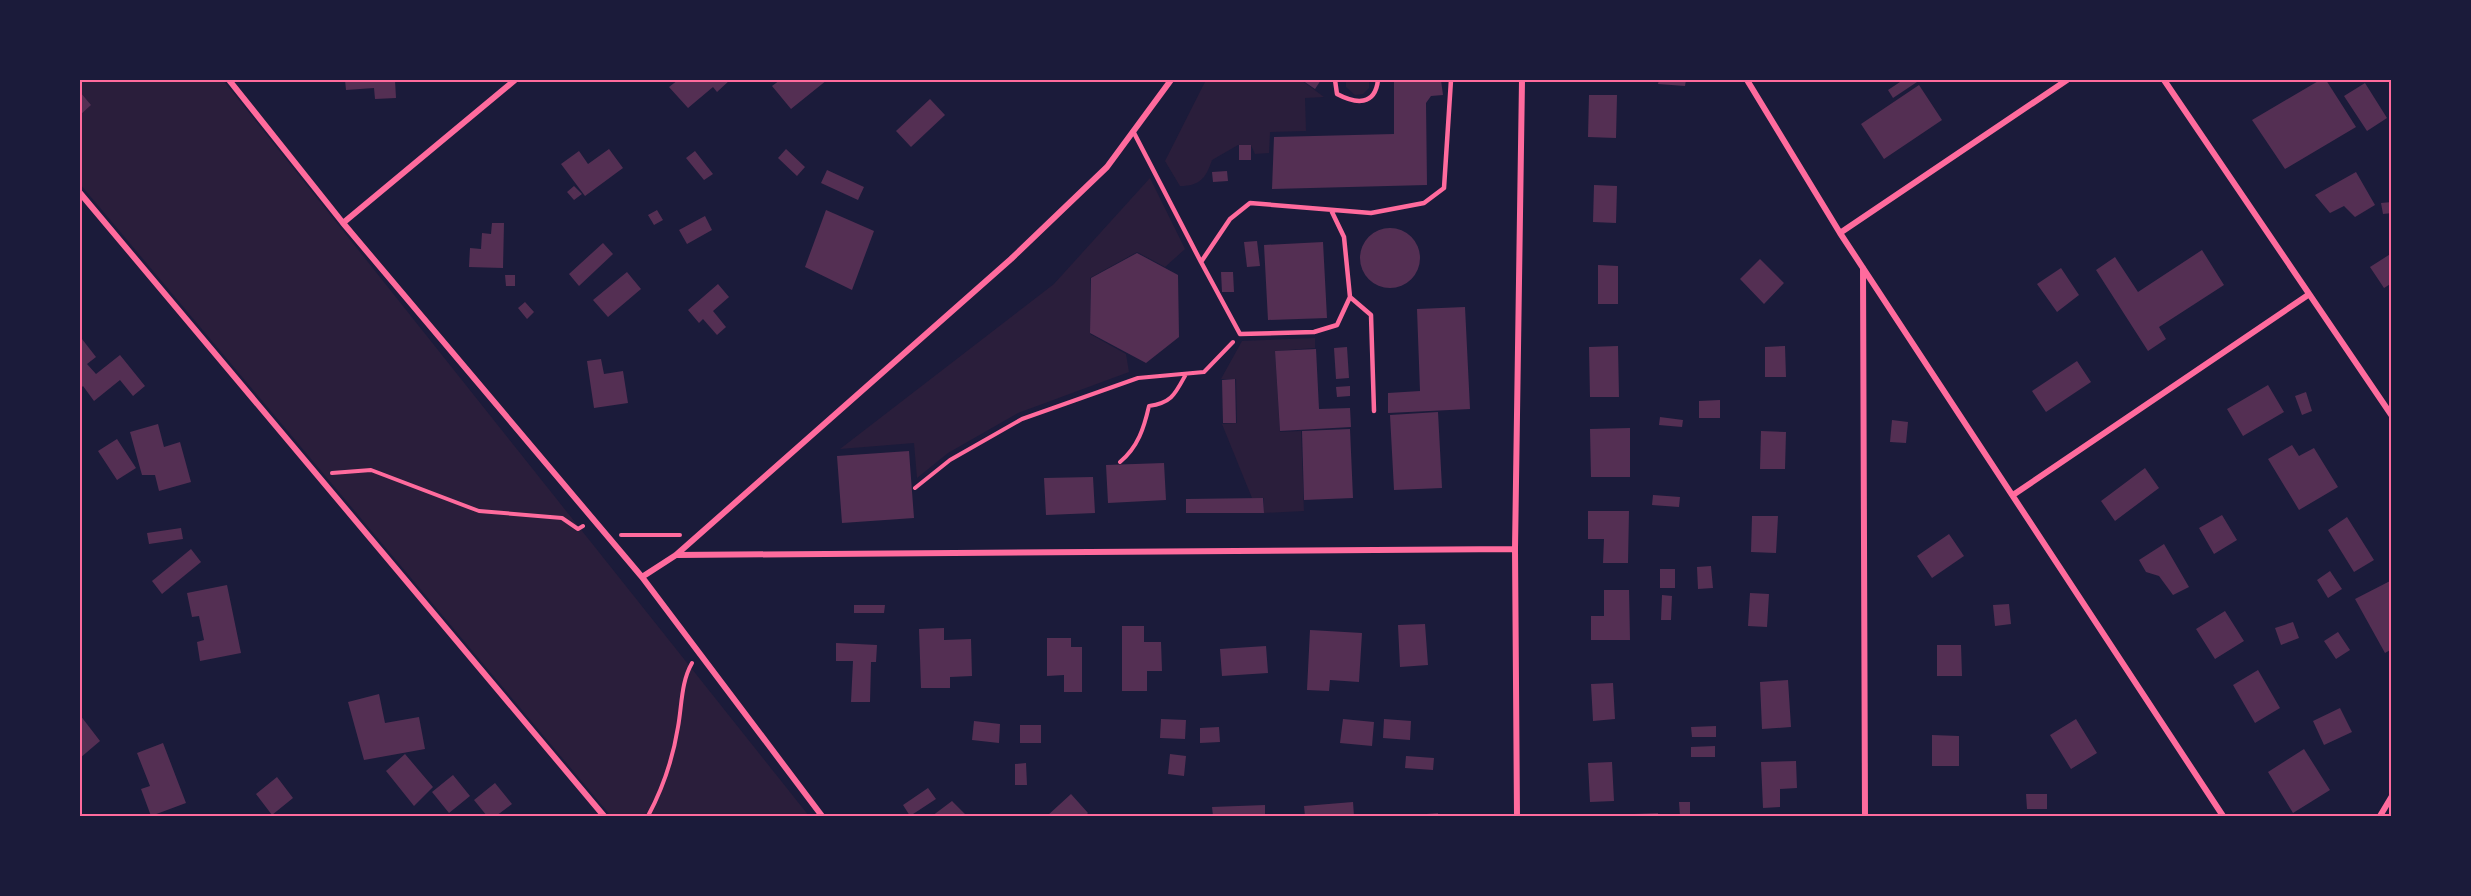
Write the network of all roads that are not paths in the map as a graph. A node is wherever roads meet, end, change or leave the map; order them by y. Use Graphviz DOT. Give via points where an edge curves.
graph roads {
  1 [pos="229,80"];
  2 [pos="515,80"];
  3 [pos="1171,80"];
  4 [pos="1335,80"];
  5 [pos="1378,80"];
  6 [pos="1451,80"];
  7 [pos="1522,80"];
  8 [pos="1747,80"];
  9 [pos="2067,80"];
  10 [pos="2164,80"];
  11 [pos="1133,131"];
  12 [pos="80,193"];
  13 [pos="1332,212"];
  14 [pos="343,222"];
  15 [pos="1840,233"];
  16 [pos="1202,262"];
  17 [pos="1863,268"];
  18 [pos="2308,295"];
  19 [pos="1350,297"];
  20 [pos="1374,411"];
  21 [pos="2391,416"];
  22 [pos="2013,495"];
  23 [pos="1515,549"];
  24 [pos="676,555"];
  25 [pos="642,577"];
  26 [pos="2391,796"];
  27 [pos="604,816"];
  28 [pos="822,816"];
  29 [pos="1516,816"];
  30 [pos="1865,816"];
  31 [pos="2223,816"];
  32 [pos="2380,816"];
  1 -- 14 [label="street"];
  2 -- 14 [label="street"];
  3 -- 11 [label="street"];
  4 -- 5 [label="lane" via="1337,94 1351,102 1372,96"];
  6 -- 13 [label="lane" via="1444,188 1413,205 1371,213"];
  7 -- 23 [label="street"];
  8 -- 15 [label="street"];
  9 -- 15 [label="street"];
  10 -- 18 [label="street"];
  11 -- 16 [label="lane"];
  11 -- 24 [label="street" via="1107,167 1011,259"];
  12 -- 27 [label="street"];
  13 -- 16 [label="lane" via="1250,202 1230,219"];
  13 -- 19 [label="lane" via="1344,237"];
  14 -- 25 [label="street"];
  15 -- 17 [label="street"];
  16 -- 19 [label="lane" via="1240,334 1314,332 1337,325"];
  17 -- 22 [label="street"];
  17 -- 30 [label="street"];
  18 -- 21 [label="street"];
  18 -- 22 [label="street"];
  19 -- 20 [label="lane" via="1371,315"];
  22 -- 31 [label="street"];
  23 -- 24 [label="street"];
  23 -- 29 [label="street"];
  24 -- 25 [label="street"];
  25 -- 28 [label="street"];
  26 -- 32 [label="street"];
}
